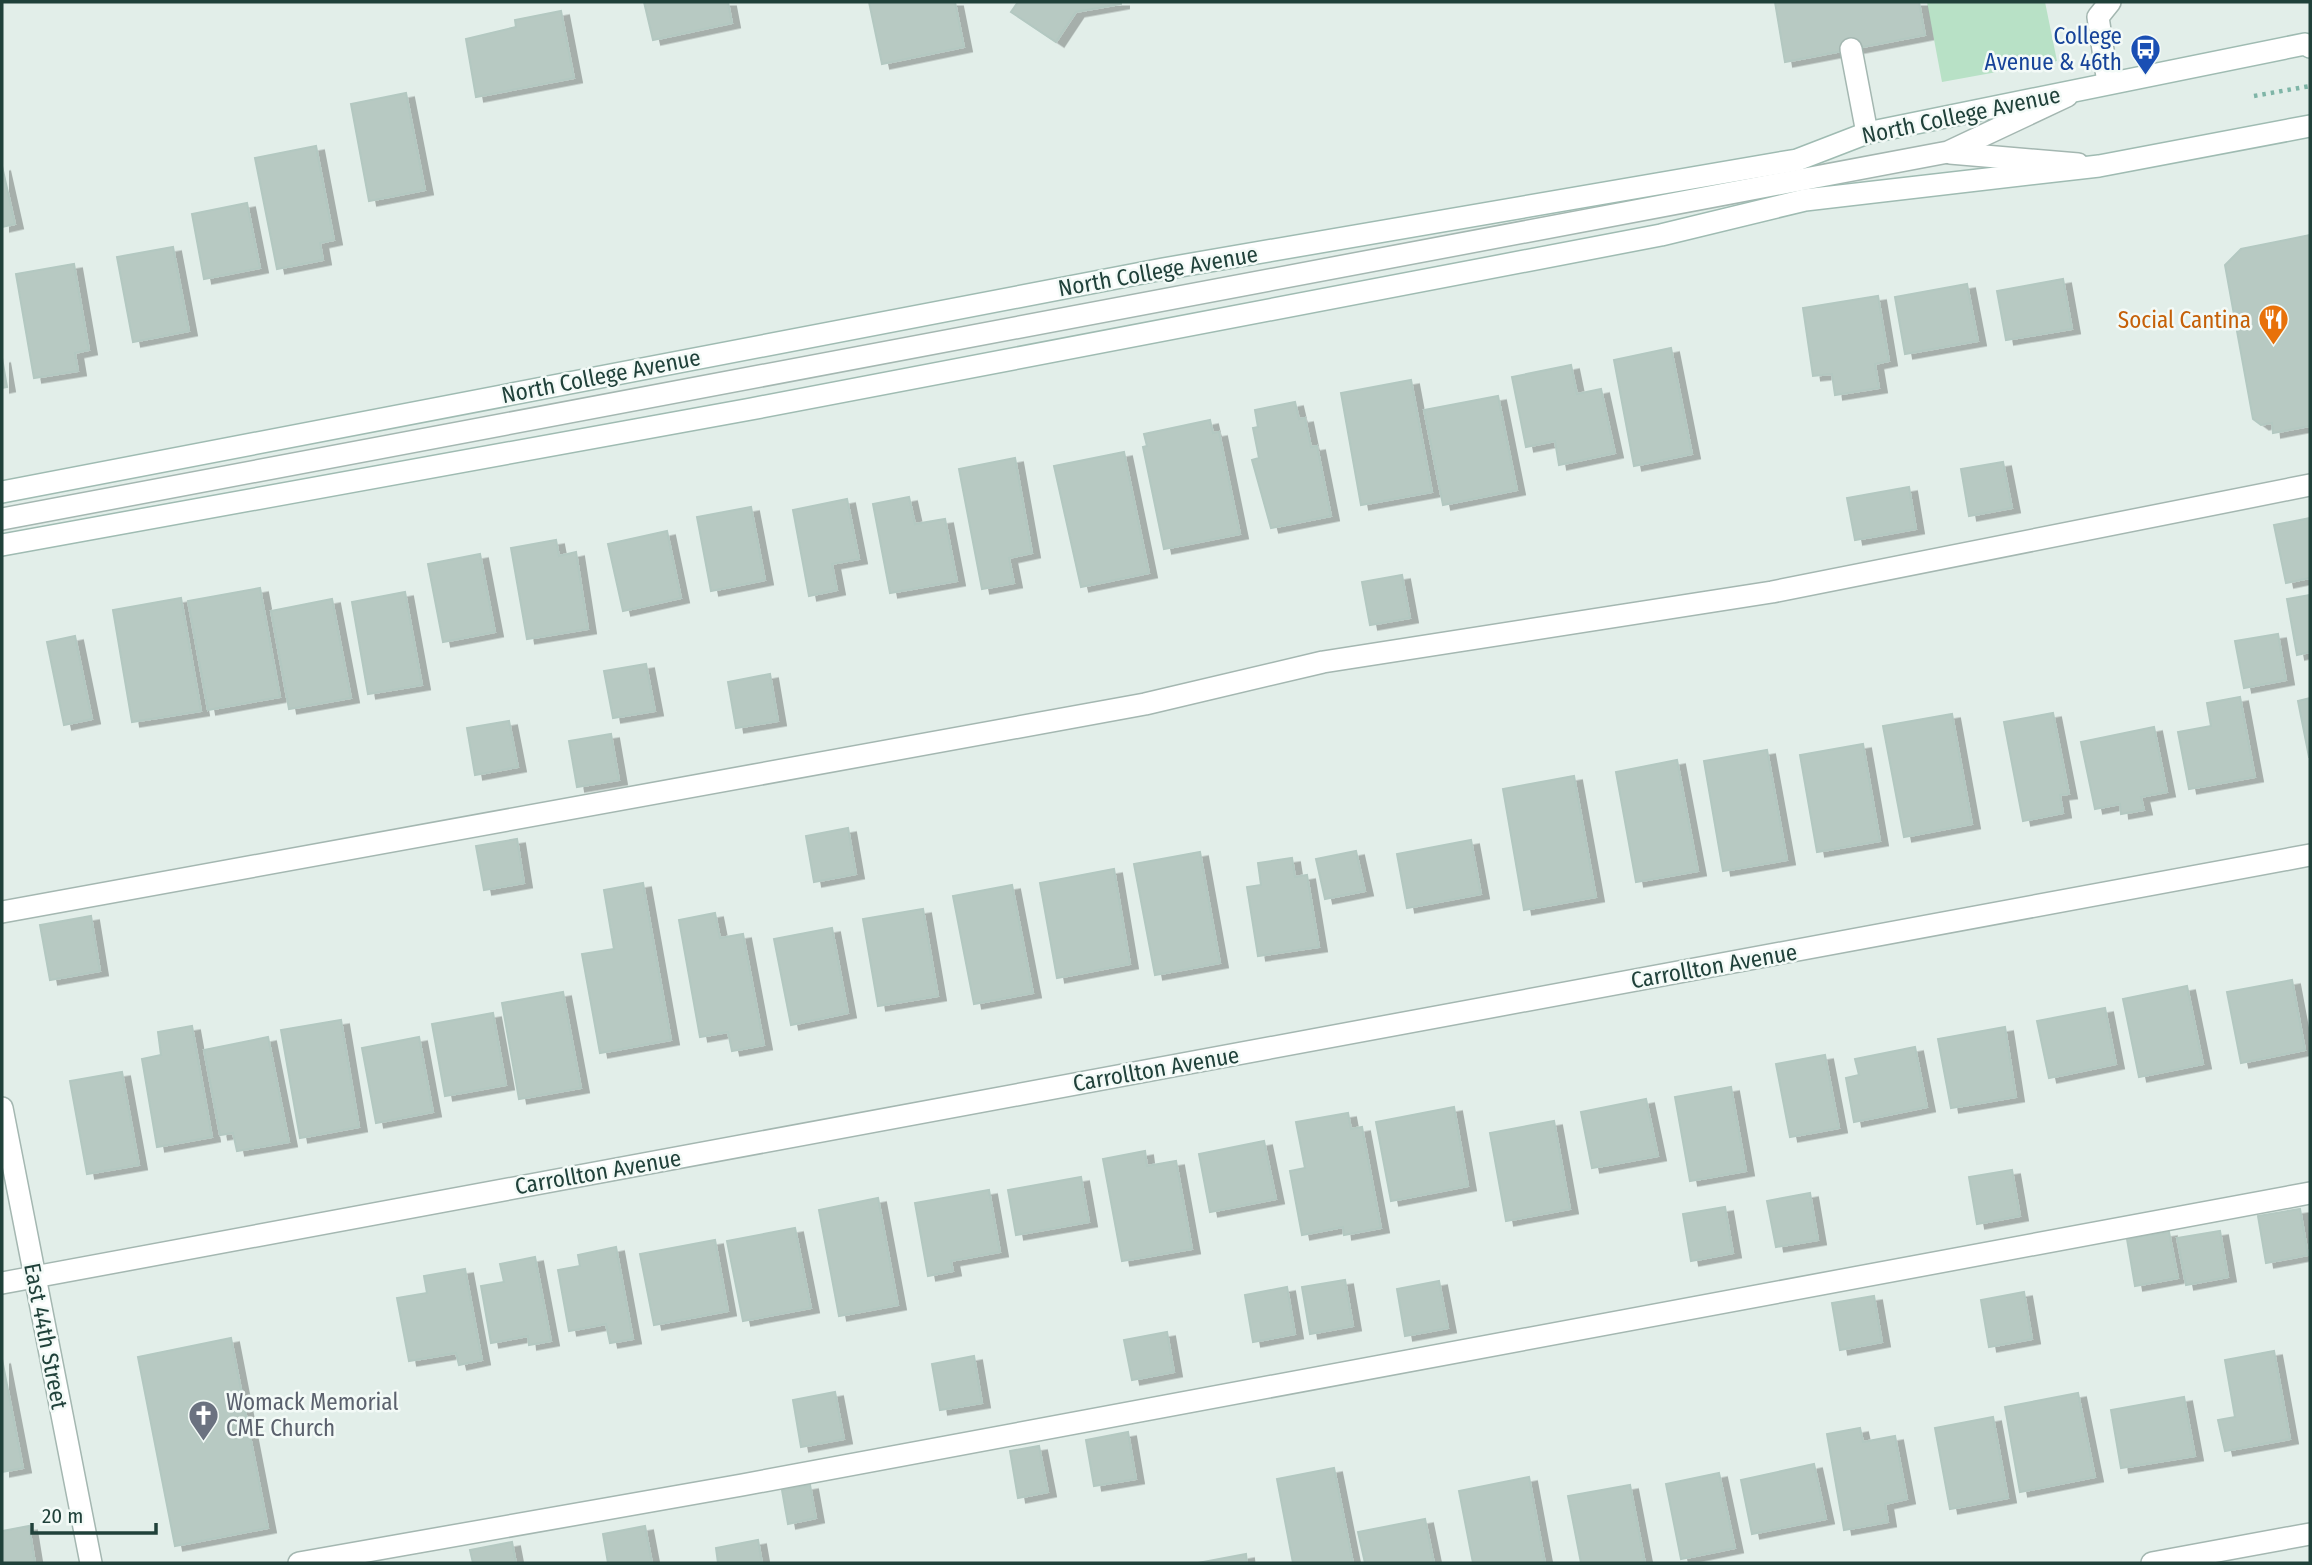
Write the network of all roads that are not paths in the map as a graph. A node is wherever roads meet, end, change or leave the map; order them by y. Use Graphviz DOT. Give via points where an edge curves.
graph roads {
  1 [pos="2110,2"];
  2 [pos="2310,47"];
  3 [pos="1851,50"];
  4 [pos="2108,83"];
  5 [pos="2083,88"];
  6 [pos="2310,126"];
  7 [pos="1867,133"];
  8 [pos="1948,152"];
  9 [pos="2099,166"];
  10 [pos="2310,485"];
  11 [pos="2,492"];
  12 [pos="2,519"];
  13 [pos="2,545"];
  14 [pos="2310,855"];
  15 [pos="2,912"];
  16 [pos="2,1108"];
  17 [pos="2310,1193"];
  18 [pos="35,1277"];
  19 [pos="2,1283"];
  20 [pos="2310,1534"];
  21 [pos="91,1563"];
  22 [pos="299,1563"];
  23 [pos="2152,1563"];
  1 -- 4 [label="main road" via="2098,17"];
  2 -- 4 [label="main road, North College Avenue" via="2305,44"];
  3 -- 7 [label="main road"];
  4 -- 5 [label="main road, North College Avenue"];
  5 -- 7 [label="main road, North College Avenue"];
  5 -- 8 [label="main road"];
  6 -- 9 [label="main road"];
  7 -- 11 [label="main road, North College Avenue" via="1797,160 1163,269"];
  8 -- 9 [label="main road"];
  8 -- 12 [label="main road, North College Avenue"];
  9 -- 13 [label="main road" via="1805,200 1634,240 751,409"];
  10 -- 15 [label="main road" via="1772,592 1323,662 1145,704"];
  14 -- 18 [label="main road, Carrollton Avenue"];
  16 -- 18 [label="main road, East 44th Street"];
  17 -- 22 [label="main road" via="756,1483"];
  18 -- 19 [label="main road, Carrollton Avenue"];
  18 -- 21 [label="main road, East 44th Street"];
  20 -- 23 [label="main road"];
}
